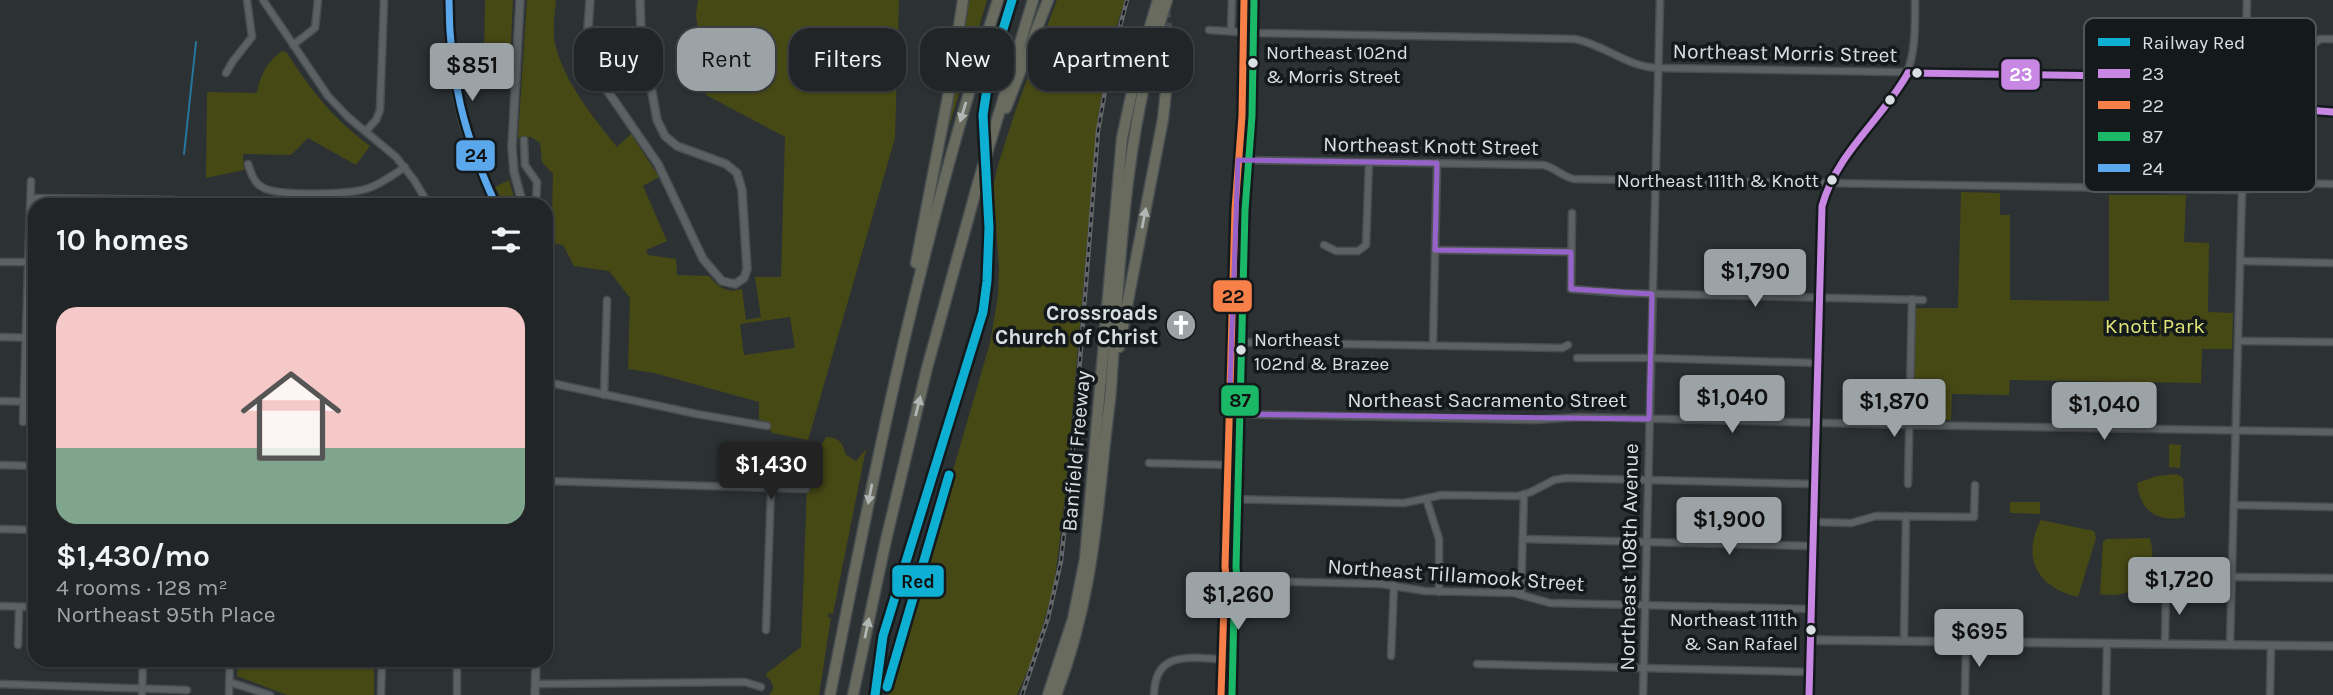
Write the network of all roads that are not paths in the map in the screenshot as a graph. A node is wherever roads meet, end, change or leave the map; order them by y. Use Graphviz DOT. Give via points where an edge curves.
graph roads {
  1 [pos="247,0"];
  2 [pos="263,0"];
  3 [pos="318,0"];
  4 [pos="383,0"];
  5 [pos="449,0"];
  6 [pos="520,0"];
  7 [pos="590,0"];
  8 [pos="640,0"];
  9 [pos="963,0"];
  10 [pos="998,0"];
  11 [pos="1033,0"];
  12 [pos="1048,0"];
  13 [pos="1151,0"];
  14 [pos="1158,0"];
  15 [pos="1170,0"];
  16 [pos="1232,0"];
  17 [pos="1244,0"];
  18 [pos="1660,0"];
  19 [pos="1915,0"];
  20 [pos="2247,0"];
  21 [pos="2247,18"];
  22 [pos="1143,28"];
  23 [pos="1150,28"];
  24 [pos="1209,30"];
  25 [pos="1231,30"];
  26 [pos="1243,32"];
  27 [pos="2333,39"];
  28 [pos="2316,42"];
  29 [pos="293,45"];
  30 [pos="1658,68"];
  31 [pos="226,73"];
  32 [pos="1908,73"];
  33 [pos="2084,76"];
  34 [pos="1132,91"];
  35 [pos="1166,91"];
  36 [pos="997,120"];
  37 [pos="366,131"];
  38 [pos="524,140"];
  39 [pos="1238,160"];
  40 [pos="1369,162"];
  41 [pos="1437,163"];
  42 [pos="248,164"];
  43 [pos="405,167"];
  44 [pos="1655,180"];
  45 [pos="31,181"];
  46 [pos="1828,183"];
  47 [pos="2084,187"];
  48 [pos="2242,192"];
  49 [pos="289,193"];
  50 [pos="31,198"];
  51 [pos="289,198"];
  52 [pos="425,198"];
  53 [pos="493,198"];
  54 [pos="521,198"];
  55 [pos="536,198"];
  56 [pos="1572,213"];
  57 [pos="1324,245"];
  58 [pos="1435,250"];
  59 [pos="1572,252"];
  60 [pos="2240,261"];
  61 [pos="0,262"];
  62 [pos="28,262"];
  63 [pos="2333,263"];
  64 [pos="916,284"];
  65 [pos="1652,294"];
  66 [pos="1819,297"];
  67 [pos="1912,299"];
  68 [pos="607,300"];
  69 [pos="1923,300"];
  70 [pos="28,313"];
  71 [pos="0,337"];
  72 [pos="26,338"];
  73 [pos="2238,341"];
  74 [pos="1231,342"];
  75 [pos="2333,342"];
  76 [pos="1433,344"];
  77 [pos="1568,345"];
  78 [pos="1577,358"];
  79 [pos="1651,358"];
  80 [pos="1817,363"];
  81 [pos="553,383"];
  82 [pos="1111,391"];
  83 [pos="604,394"];
  84 [pos="0,401"];
  85 [pos="24,402"];
  86 [pos="28,402"];
  87 [pos="1229,414"];
  88 [pos="1650,419"];
  89 [pos="23,422"];
  90 [pos="1816,423"];
  91 [pos="1909,425"];
  92 [pos="767,426"];
  93 [pos="2236,431"];
  94 [pos="2333,432"];
  95 [pos="1149,463"];
  96 [pos="0,465"];
  97 [pos="1228,465"];
  98 [pos="28,466"];
  99 [pos="1648,480"];
  100 [pos="553,481"];
  101 [pos="1814,484"];
  102 [pos="1908,484"];
  103 [pos="1975,485"];
  104 [pos="771,488"];
  105 [pos="806,489"];
  106 [pos="1524,494"];
  107 [pos="1426,498"];
  108 [pos="1227,499"];
  109 [pos="2234,505"];
  110 [pos="2333,507"];
  111 [pos="1906,516"];
  112 [pos="1814,522"];
  113 [pos="0,529"];
  114 [pos="28,530"];
  115 [pos="1523,539"];
  116 [pos="1647,542"];
  117 [pos="1813,546"];
  118 [pos="2232,577"];
  119 [pos="2333,578"];
  120 [pos="1225,580"];
  121 [pos="1394,585"];
  122 [pos="2166,589"];
  123 [pos="1439,592"];
  124 [pos="1521,594"];
  125 [pos="1645,604"];
  126 [pos="0,606"];
  127 [pos="19,607"];
  128 [pos="28,607"];
  129 [pos="1811,608"];
  130 [pos="766,631"];
  131 [pos="1811,640"];
  132 [pos="1904,641"];
  133 [pos="1966,642"];
  134 [pos="2107,643"];
  135 [pos="2165,644"];
  136 [pos="18,645"];
  137 [pos="2230,645"];
  138 [pos="2271,645"];
  139 [pos="2333,646"];
  140 [pos="1391,656"];
  141 [pos="1222,659"];
  142 [pos="1477,664"];
  143 [pos="143,667"];
  144 [pos="230,667"];
  145 [pos="382,667"];
  146 [pos="457,667"];
  147 [pos="536,667"];
  148 [pos="1644,668"];
  149 [pos="1810,672"];
  150 [pos="229,682"];
  151 [pos="0,684"];
  152 [pos="535,684"];
  153 [pos="16,685"];
  154 [pos="761,687"];
  155 [pos="187,690"];
  156 [pos="142,692"];
  157 [pos="16,695"];
  158 [pos="229,695"];
  159 [pos="270,695"];
  160 [pos="381,695"];
  161 [pos="457,695"];
  162 [pos="535,695"];
  163 [pos="830,695"];
  164 [pos="853,695"];
  165 [pos="1048,695"];
  166 [pos="1056,695"];
  167 [pos="1154,695"];
  168 [pos="1222,695"];
  169 [pos="1643,695"];
  170 [pos="1809,695"];
  171 [pos="1965,695"];
  172 [pos="2106,695"];
  173 [pos="2270,695"];
  1 -- 31 [label="street" via="252,37"];
  2 -- 29 [label="street"];
  3 -- 29 [label="street" via="316,28"];
  4 -- 37 [label="street" via="380,110"];
  5 -- 53 [label="street" via="449,54 460,116"];
  6 -- 54 [label="street" via="512,147"];
  7 -- 8 [label="street" via="587,44 592,67 658,164 703,259 722,281 735,284 747,269 740,182 731,167 682,148 661,129 653,104"];
  9 -- 64 [label="highway" via="916,256"];
  10 -- 64 [label="highway, one-way"];
  11 -- 36 [label="highway"];
  12 -- 36 [label="highway" via="1008,105"];
  13 -- 22 [label="highway"];
  14 -- 23 [label="highway, Banfield Freeway"];
  15 -- 82 [label="highway, Banfield Freeway" via="1143,85 1132,145"];
  16 -- 25 [label="street"];
  17 -- 26 [label="main road"];
  18 -- 30 [label="street, Northeast 108th Avenue"];
  19 -- 32 [label="street"];
  20 -- 21 [label="street"];
  24 -- 25 [label="street, Northeast Morris Street"];
  25 -- 26 [label="street, Northeast Morris Street"];
  26 -- 30 [label="street, Northeast Morris Street" via="1575,39 1642,67"];
  26 -- 39 [label="main road"];
  27 -- 28 [label="street"];
  29 -- 37 [label="street" via="328,96"];
  30 -- 32 [label="street, Northeast Morris Street"];
  30 -- 44 [label="street, Northeast 108th Avenue"];
  32 -- 33 [label="street, Northeast Morris Street"];
  32 -- 46 [label="street"];
  34 -- 165 [label="highway, Banfield Freeway" via="1122,138 1085,559 1073,619"];
  82 -- 35 [label="highway, one-way"];
  164 -- 36 [label="highway, one-way" via="924,380"];
  37 -- 43 [label="street"];
  38 -- 55 [label="street" via="525,165 537,182"];
  39 -- 40 [label="street, Northeast Knott Street"];
  39 -- 74 [label="main road"];
  40 -- 41 [label="street, Northeast Knott Street"];
  40 -- 57 [label="street" via="1364,248 1336,251"];
  41 -- 44 [label="street, Northeast Knott Street" via="1543,165 1574,179"];
  41 -- 58 [label="street"];
  42 -- 49 [label="street" via="260,186"];
  43 -- 49 [label="street" via="360,190"];
  43 -- 52 [label="street"];
  44 -- 46 [label="street, Northeast Knott Street"];
  44 -- 65 [label="street, Northeast 108th Avenue"];
  45 -- 50 [label="street"];
  46 -- 47 [label="street, Northeast Knott Street"];
  46 -- 66 [label="street" via="1821,214"];
  48 -- 60 [label="street"];
  49 -- 51 [label="street"];
  56 -- 59 [label="street"];
  58 -- 59 [label="street"];
  58 -- 76 [label="street"];
  59 -- 65 [label="street" via="1571,289"];
  60 -- 63 [label="street"];
  60 -- 73 [label="street"];
  61 -- 62 [label="street"];
  64 -- 163 [label="highway, one-way"];
  65 -- 66 [label="street"];
  65 -- 79 [label="street, Northeast 108th Avenue"];
  66 -- 67 [label="street"];
  66 -- 80 [label="street"];
  67 -- 69 [label="street"];
  67 -- 91 [label="street"];
  68 -- 83 [label="street"];
  70 -- 72 [label="street"];
  71 -- 72 [label="street"];
  72 -- 85 [label="street"];
  73 -- 75 [label="street"];
  73 -- 93 [label="street"];
  74 -- 76 [label="street"];
  74 -- 87 [label="main road"];
  76 -- 77 [label="street"];
  78 -- 79 [label="street"];
  79 -- 80 [label="street"];
  79 -- 88 [label="street, Northeast 108th Avenue"];
  80 -- 90 [label="street"];
  81 -- 83 [label="street"];
  82 -- 166 [label="highway, Banfield Freeway" via="1089,580"];
  83 -- 92 [label="street"];
  84 -- 85 [label="street"];
  85 -- 86 [label="street"];
  85 -- 89 [label="street"];
  87 -- 88 [label="street, Northeast Sacramento Street"];
  87 -- 97 [label="main road"];
  88 -- 90 [label="street, Northeast Sacramento Street"];
  88 -- 99 [label="street, Northeast 108th Avenue"];
  90 -- 91 [label="street, Northeast Sacramento Street"];
  90 -- 101 [label="street"];
  91 -- 93 [label="street, Northeast Sacramento Street"];
  91 -- 102 [label="street"];
  93 -- 94 [label="street, Northeast Sacramento Street"];
  93 -- 109 [label="street"];
  95 -- 97 [label="street"];
  96 -- 98 [label="street"];
  97 -- 108 [label="main road"];
  99 -- 101 [label="street"];
  99 -- 106 [label="street" via="1560,479"];
  99 -- 116 [label="street, Northeast 108th Avenue"];
  100 -- 104 [label="street"];
  101 -- 112 [label="street"];
  103 -- 111 [label="street" via="1974,517"];
  104 -- 105 [label="street"];
  104 -- 130 [label="street"];
  106 -- 107 [label="street"];
  106 -- 115 [label="street"];
  107 -- 108 [label="street" via="1401,503"];
  107 -- 123 [label="street" via="1439,539"];
  108 -- 120 [label="main road"];
  109 -- 110 [label="street"];
  109 -- 118 [label="street"];
  111 -- 112 [label="street"];
  111 -- 132 [label="street"];
  112 -- 117 [label="street"];
  113 -- 114 [label="street"];
  115 -- 116 [label="street"];
  115 -- 124 [label="street"];
  116 -- 117 [label="street"];
  116 -- 125 [label="street, Northeast 108th Avenue"];
  117 -- 129 [label="street"];
  118 -- 119 [label="street"];
  118 -- 137 [label="street"];
  120 -- 121 [label="street, Northeast Tillamook Street"];
  120 -- 141 [label="main road" via="1220,588 1224,603"];
  121 -- 123 [label="street, Northeast Tillamook Street"];
  121 -- 140 [label="street"];
  122 -- 135 [label="street"];
  123 -- 124 [label="street, Northeast Tillamook Street"];
  124 -- 125 [label="street, Northeast Tillamook Street" via="1550,603"];
  125 -- 129 [label="street, Northeast Tillamook Street"];
  125 -- 148 [label="street, Northeast 108th Avenue"];
  126 -- 127 [label="street"];
  127 -- 128 [label="street"];
  127 -- 136 [label="street"];
  129 -- 131 [label="street"];
  131 -- 132 [label="street"];
  131 -- 149 [label="street"];
  132 -- 133 [label="street"];
  133 -- 134 [label="street"];
  133 -- 171 [label="street"];
  134 -- 135 [label="street"];
  134 -- 172 [label="street"];
  135 -- 137 [label="street"];
  137 -- 138 [label="street"];
  138 -- 139 [label="street"];
  138 -- 173 [label="street"];
  141 -- 167 [label="street" via="1171,661 1156,676"];
  141 -- 168 [label="main road"];
  142 -- 148 [label="street"];
  143 -- 156 [label="street"];
  144 -- 150 [label="street"];
  145 -- 160 [label="street"];
  146 -- 161 [label="street"];
  147 -- 152 [label="street"];
  148 -- 149 [label="street"];
  148 -- 169 [label="street, Northeast 108th Avenue"];
  149 -- 170 [label="street"];
  150 -- 158 [label="street"];
  150 -- 159 [label="street"];
  151 -- 153 [label="street"];
  152 -- 154 [label="street" via="745,682"];
  152 -- 162 [label="street"];
  153 -- 156 [label="street"];
  153 -- 157 [label="street"];
  155 -- 156 [label="street"];
}
